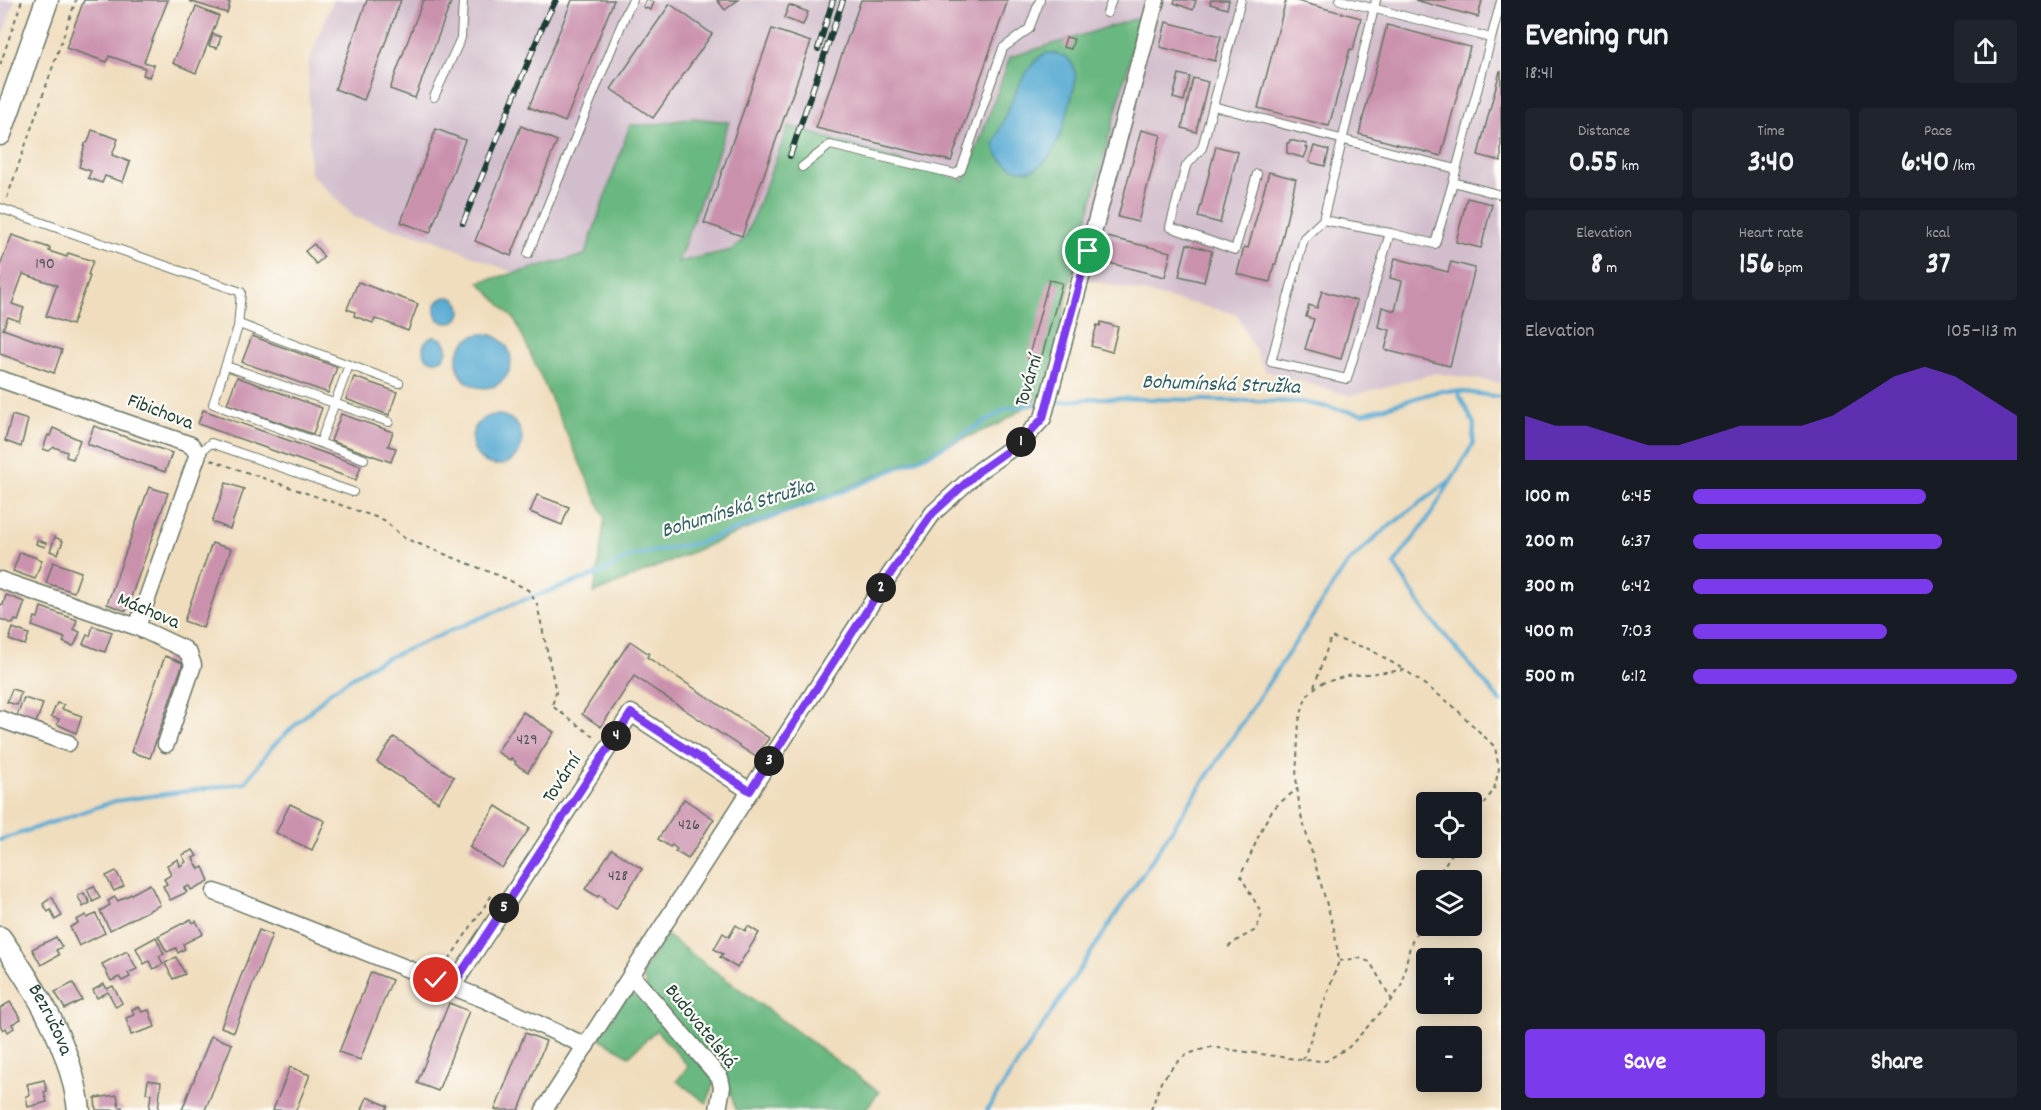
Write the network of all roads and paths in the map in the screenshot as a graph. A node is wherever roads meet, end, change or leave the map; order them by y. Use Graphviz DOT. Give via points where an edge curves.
graph roads {
  1 [pos="22,0"];
  2 [pos="47,0"];
  3 [pos="76,0"];
  4 [pos="463,0"];
  5 [pos="633,0"];
  6 [pos="1040,0"];
  7 [pos="1112,0"];
  8 [pos="1156,0"];
  9 [pos="1241,0"];
  10 [pos="1340,0"];
  11 [pos="1501,1"];
  12 [pos="1375,4"];
  13 [pos="1107,13"];
  14 [pos="1491,38"];
  15 [pos="0,65"];
  16 [pos="434,97"];
  17 [pos="1214,106"];
  18 [pos="0,134"];
  19 [pos="1344,140"];
  20 [pos="802,167"];
  21 [pos="1456,169"];
  22 [pos="1257,174"];
  23 [pos="1453,182"];
  24 [pos="1501,195"];
  25 [pos="2,208"];
  26 [pos="1323,220"];
  27 [pos="1390,233"];
  28 [pos="528,254"];
  29 [pos="239,324"];
  30 [pos="349,365"];
  31 [pos="226,366"];
  32 [pos="0,379"];
  33 [pos="399,383"];
  34 [pos="335,404"];
  35 [pos="389,422"];
  36 [pos="320,443"];
  37 [pos="198,454"];
  38 [pos="364,459"];
  39 [pos="353,492"];
  40 [pos="0,580"];
  41 [pos="137,627"];
  42 [pos="1405,670"];
  43 [pos="1313,690"];
  44 [pos="0,719"];
  45 [pos="68,743"];
  46 [pos="166,744"];
  47 [pos="608,748"];
  48 [pos="1298,789"];
  49 [pos="750,791"];
  50 [pos="1482,808"];
  51 [pos="215,892"];
  52 [pos="1416,933"];
  53 [pos="0,938"];
  54 [pos="1228,947"];
  55 [pos="1339,961"];
  56 [pos="631,975"];
  57 [pos="452,987"];
  58 [pos="1392,1000"];
  59 [pos="586,1046"];
  60 [pos="1303,1060"];
  61 [pos="79,1110"];
  62 [pos="544,1110"];
  63 [pos="718,1110"];
  64 [pos="1151,1110"];
  1 -- 15 [label="path"];
  2 -- 18 [label="main road"];
  3 -- 25 [label="path"];
  4 -- 16 [label="lane" via="461,38"];
  5 -- 28 [label="lane"];
  6 -- 20 [label="lane" via="1029,29 1003,48 961,170 955,174 830,145"];
  7 -- 13 [label="lane"];
  8 -- 49 [label="street, Tovární" via="1043,418 1023,440 979,471 933,513"];
  9 -- 17 [label="lane"];
  10 -- 12 [label="lane"];
  11 -- 14 [label="lane"];
  12 -- 14 [label="lane"];
  12 -- 19 [label="lane"];
  14 -- 21 [label="lane"];
  17 -- 19 [label="lane"];
  17 -- 22 [label="lane" via="1202,148 1186,166 1170,227 1235,249"];
  19 -- 21 [label="lane"];
  19 -- 26 [label="lane"];
  21 -- 23 [label="lane"];
  23 -- 24 [label="lane"];
  23 -- 27 [label="lane" via="1435,244"];
  25 -- 29 [label="lane" via="240,292"];
  26 -- 27 [label="lane"];
  26 -- 27 [label="lane" via="1304,238 1271,362 1347,379"];
  29 -- 30 [label="lane"];
  29 -- 31 [label="lane"];
  30 -- 33 [label="lane"];
  30 -- 34 [label="lane"];
  31 -- 34 [label="lane"];
  31 -- 36 [label="lane" via="213,404"];
  32 -- 37 [label="street, Fibichova" via="191,445"];
  34 -- 35 [label="lane"];
  34 -- 36 [label="lane"];
  36 -- 38 [label="lane"];
  37 -- 39 [label="lane" via="211,443"];
  37 -- 41 [label="street, Fibichova"];
  37 -- 47 [label="path" via="384,520 404,538 528,590 537,604 556,692 552,706"];
  40 -- 41 [label="street, Máchova"];
  41 -- 46 [label="street, Máchova" via="184,650 192,659"];
  42 -- 43 [label="path" via="1347,676 1318,684"];
  42 -- 43 [label="path" via="1369,649 1331,637"];
  42 -- 50 [label="path" via="1452,705 1495,747 1499,769 1494,789"];
  43 -- 48 [label="path" via="1306,697 1299,721"];
  44 -- 45 [label="street"];
  47 -- 49 [label="street, Tovární" via="631,713"];
  47 -- 57 [label="street, Tovární"];
  48 -- 54 [label="path" via="1273,810 1240,875 1263,914 1256,930"];
  48 -- 55 [label="path" via="1300,812 1334,929"];
  49 -- 56 [label="street, Tovární"];
  51 -- 57 [label="street"];
  52 -- 58 [label="path" via="1401,986"];
  53 -- 61 [label="main road, Bezručova" via="48,1014 68,1063"];
  55 -- 58 [label="path" via="1359,958 1370,962"];
  55 -- 60 [label="path"];
  56 -- 59 [label="street, Tovární"];
  56 -- 63 [label="street, Budovatelská" via="720,1078"];
  57 -- 59 [label="street"];
  58 -- 60 [label="path" via="1349,1047 1326,1061"];
  59 -- 62 [label="street, Tovární"];
  60 -- 64 [label="path" via="1211,1047 1187,1054 1161,1082"];
}
